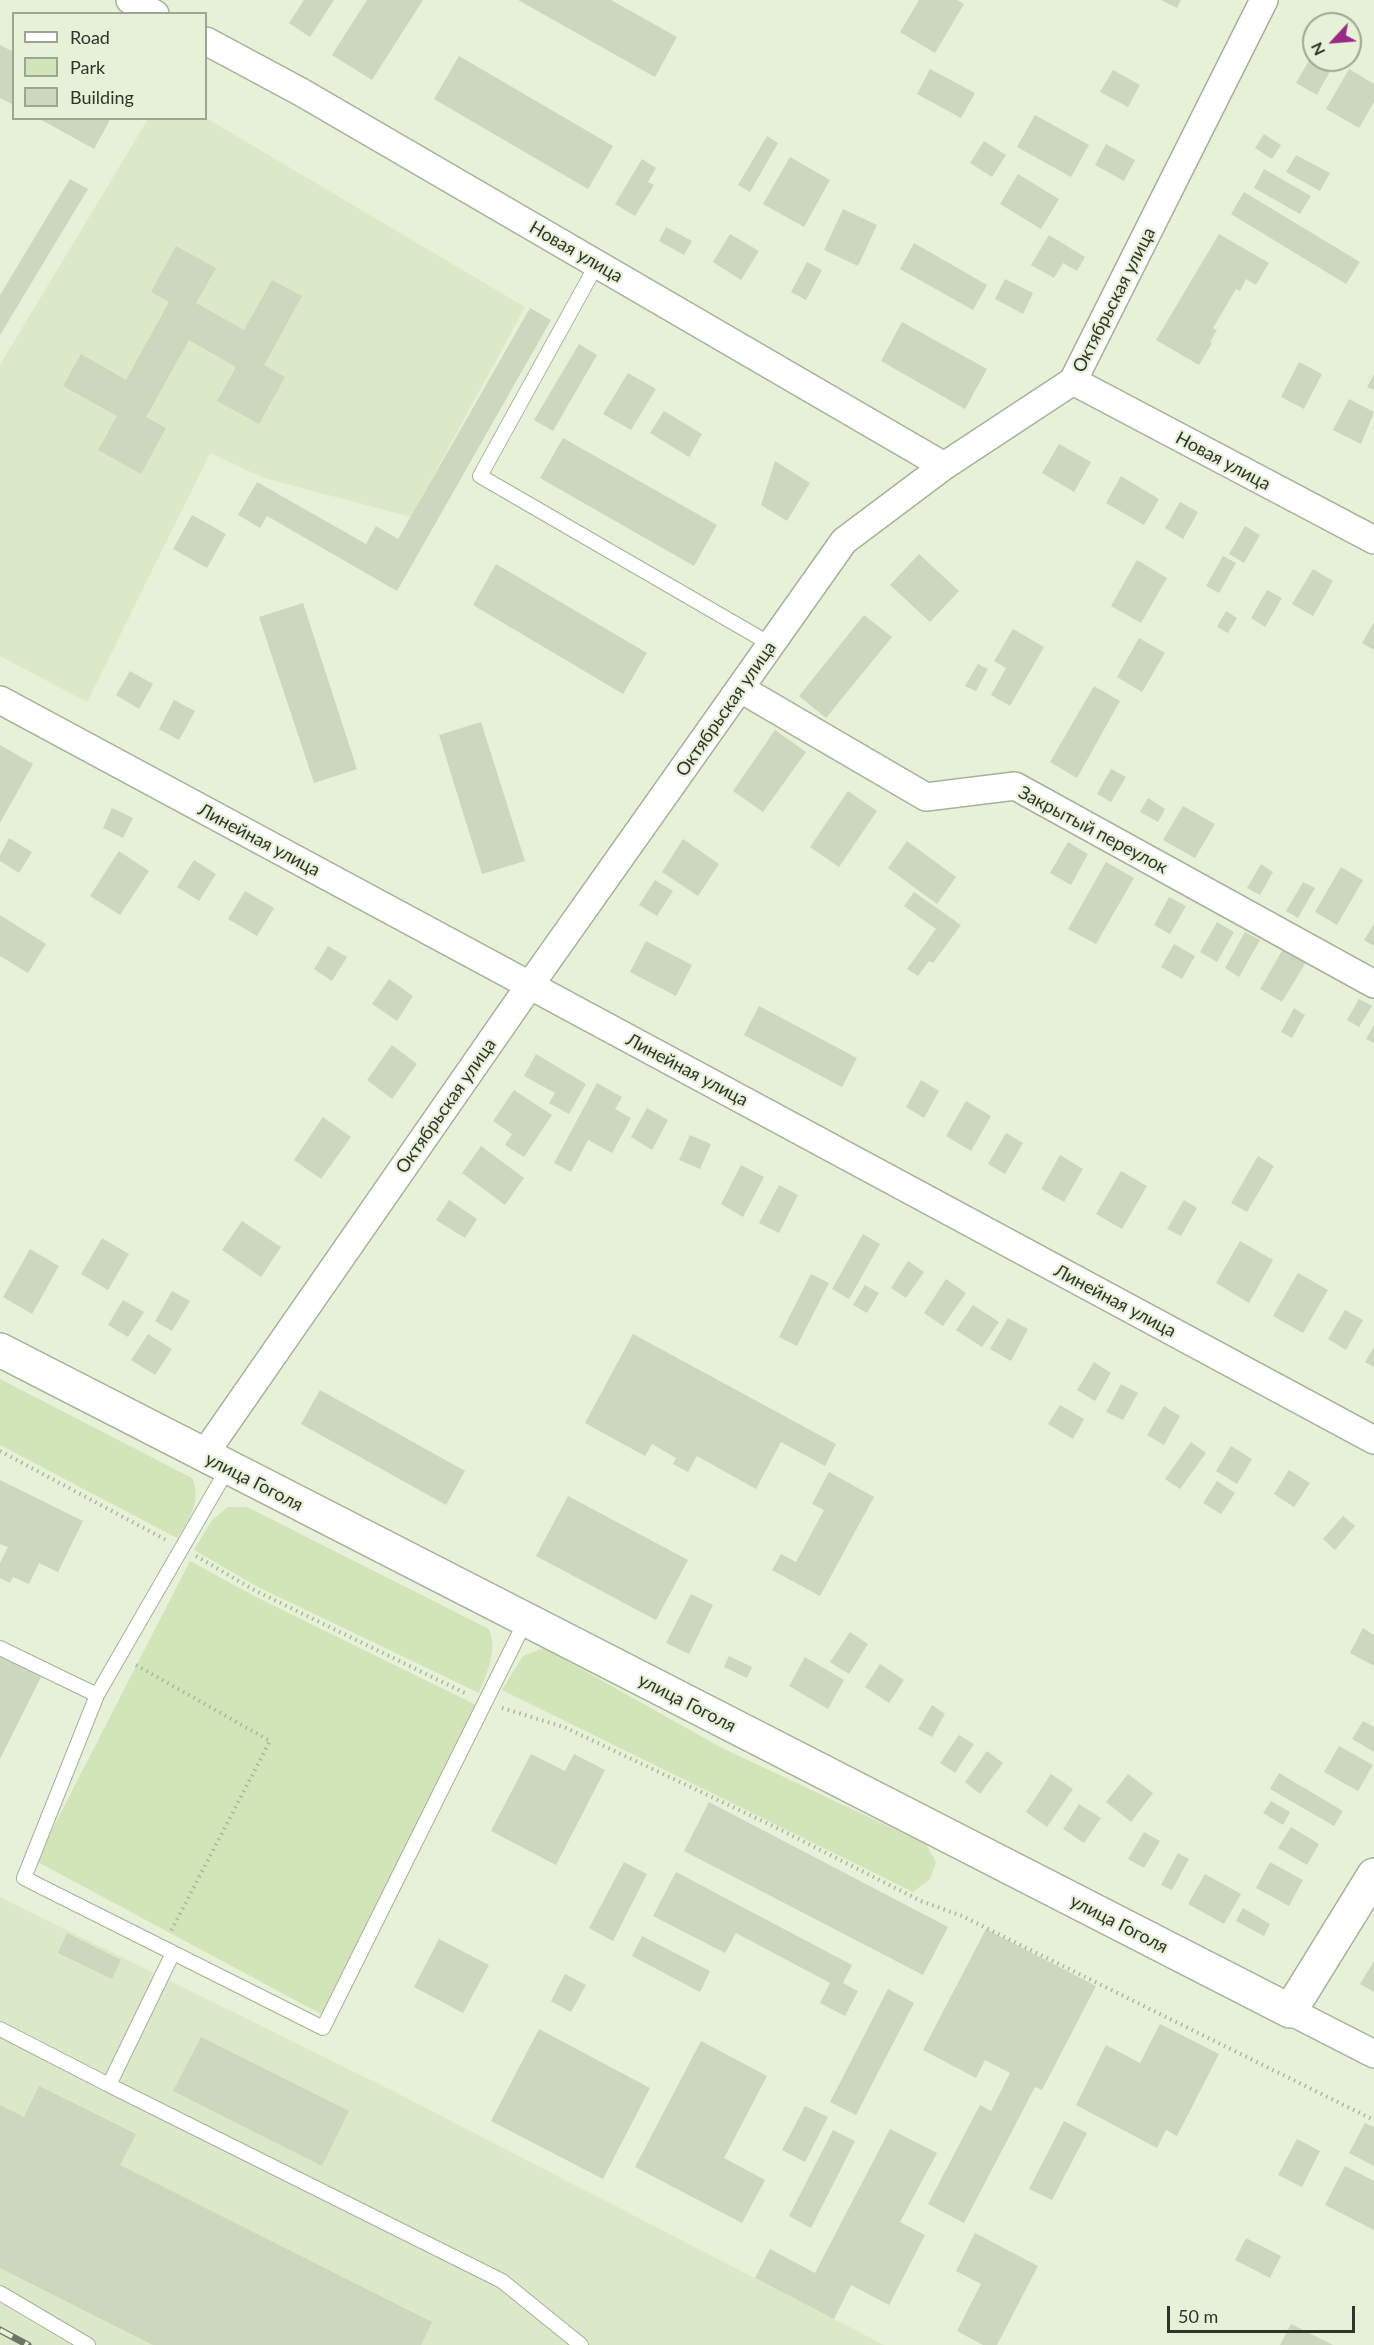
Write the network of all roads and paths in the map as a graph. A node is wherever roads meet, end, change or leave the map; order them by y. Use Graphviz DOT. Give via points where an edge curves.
graph roads {
  1 [pos="130,0"];
  2 [pos="1264,0"];
  3 [pos="151,12"];
  4 [pos="207,42"];
  5 [pos="597,264"];
  6 [pos="1073,381"];
  7 [pos="944,466"];
  8 [pos="1374,540"];
  9 [pos="772,645"];
  10 [pos="741,689"];
  11 [pos="0,700"];
  12 [pos="1374,984"];
  13 [pos="530,985"];
  14 [pos="0,1350"];
  15 [pos="1374,1440"];
  16 [pos="0,1451"];
  17 [pos="216,1462"];
  18 [pos="182,1548"];
  19 [pos="526,1620"];
  20 [pos="0,1648"];
  21 [pos="120,1656"];
  22 [pos="97,1695"];
  23 [pos="485,1703"];
  24 [pos="1374,1875"];
  25 [pos="168,1951"];
  26 [pos="1290,2011"];
  27 [pos="0,2029"];
  28 [pos="1374,2054"];
  29 [pos="109,2085"];
  30 [pos="1374,2120"];
  31 [pos="0,2293"];
  32 [pos="572,2342"];
  33 [pos="88,2345"];
  1 -- 3 [label="street"];
  2 -- 6 [label="street, Октябрьская улица"];
  4 -- 5 [label="street, Новая улица"];
  5 -- 7 [label="street, Новая улица"];
  5 -- 9 [label="lane" via="480,476"];
  6 -- 7 [label="street, Октябрьская улица"];
  6 -- 8 [label="street, Новая улица"];
  7 -- 9 [label="street, Октябрьская улица" via="844,542"];
  9 -- 10 [label="street, Октябрьская улица"];
  10 -- 12 [label="street, Закрытый переулок" via="926,797 1015,786"];
  10 -- 13 [label="street, Октябрьская улица"];
  11 -- 13 [label="street, Линейная улица"];
  13 -- 15 [label="street, Линейная улица"];
  13 -- 17 [label="street, Октябрьская улица"];
  14 -- 17 [label="street, улица Гоголя"];
  16 -- 18 [label="path"];
  17 -- 18 [label="lane"];
  17 -- 19 [label="street, улица Гоголя"];
  18 -- 21 [label="lane"];
  18 -- 23 [label="path" via="256,1591"];
  19 -- 23 [label="lane"];
  19 -- 26 [label="street, улица Гоголя"];
  20 -- 22 [label="lane"];
  21 -- 22 [label="lane"];
  21 -- 25 [label="path" via="270,1742"];
  22 -- 25 [label="lane" via="24,1878"];
  23 -- 25 [label="lane" via="323,2028"];
  23 -- 30 [label="path" via="564,1727 921,1901 962,1916"];
  24 -- 26 [label="street"];
  25 -- 29 [label="lane"];
  26 -- 28 [label="street, улица Гоголя"];
  27 -- 29 [label="lane"];
  29 -- 32 [label="lane" via="502,2281"];
  31 -- 33 [label="lane"];
}
